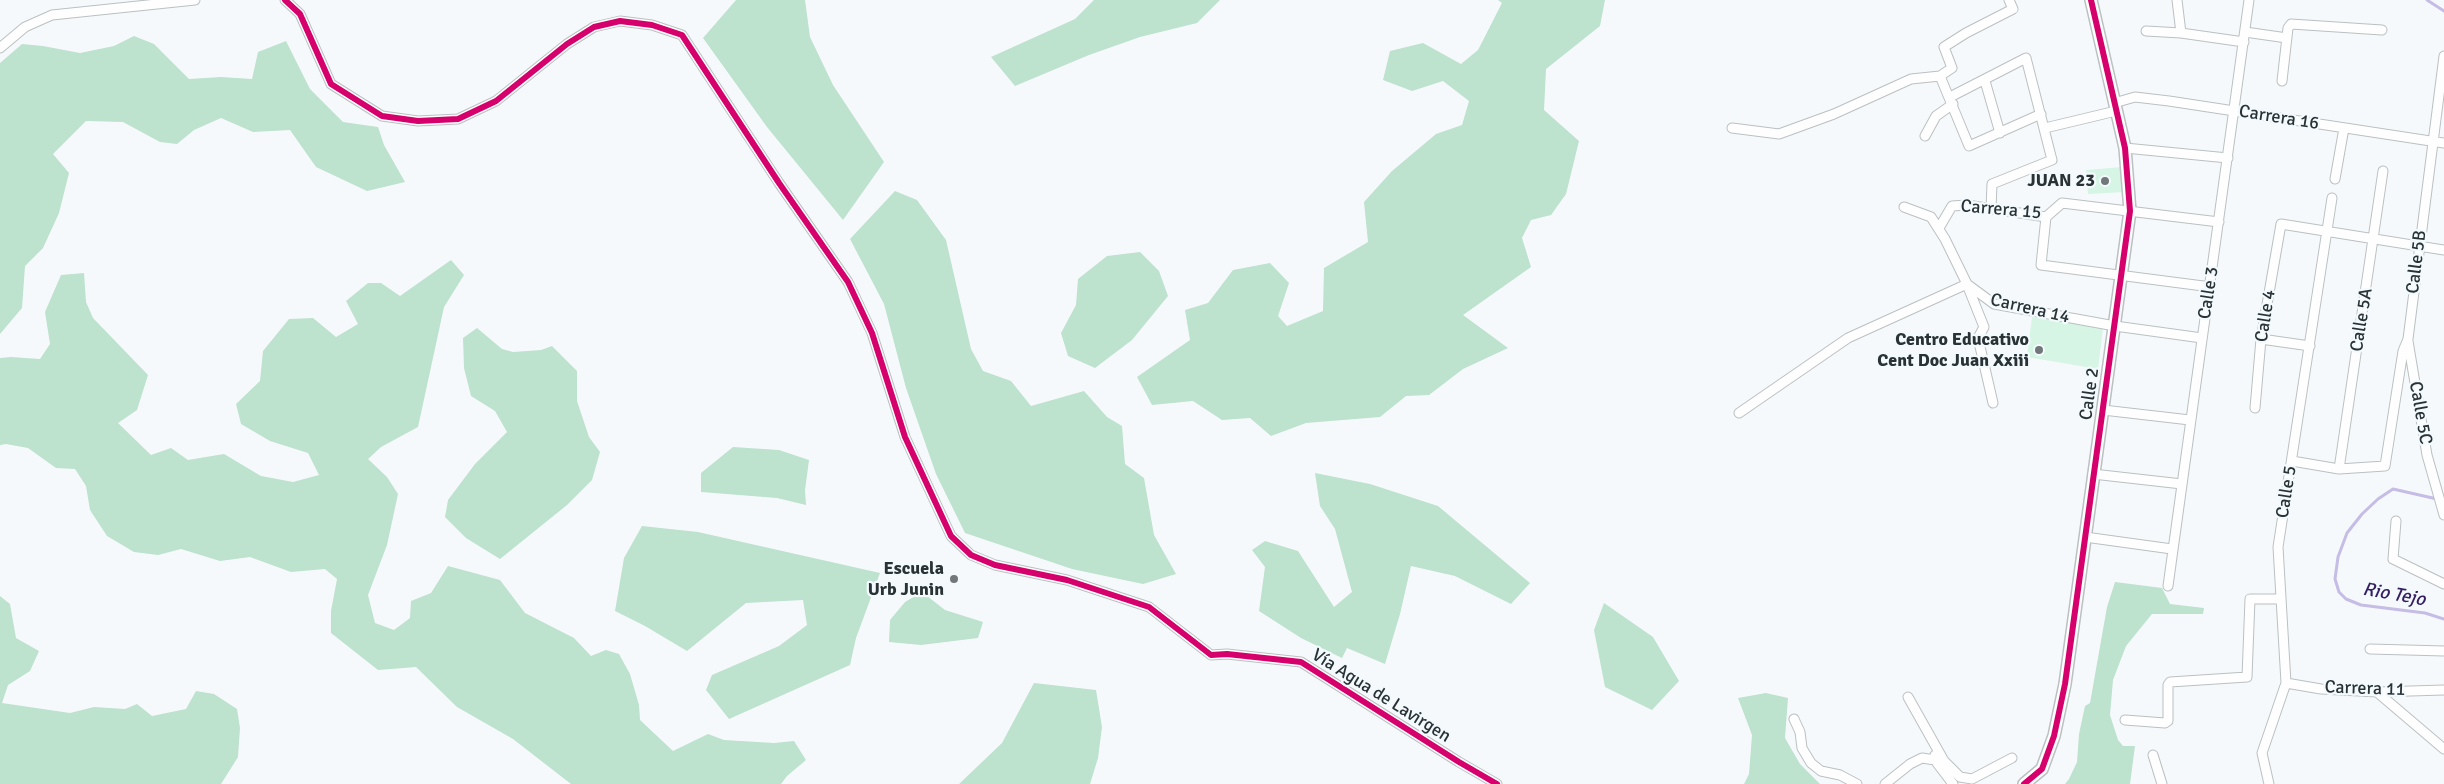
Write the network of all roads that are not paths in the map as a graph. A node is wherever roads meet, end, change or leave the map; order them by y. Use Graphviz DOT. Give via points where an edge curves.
graph roads {
  1 [pos="195,0"];
  2 [pos="285,0"];
  3 [pos="2009,0"];
  4 [pos="2091,0"];
  5 [pos="2177,0"];
  6 [pos="2250,0"];
  7 [pos="2382,30"];
  8 [pos="2146,32"];
  9 [pos="2245,32"];
  10 [pos="2181,33"];
  11 [pos="2287,38"];
  12 [pos="2244,42"];
  13 [pos="0,48"];
  14 [pos="2444,56"];
  15 [pos="1940,76"];
  16 [pos="1984,81"];
  17 [pos="2282,81"];
  18 [pos="1952,100"];
  19 [pos="2115,107"];
  20 [pos="2236,111"];
  21 [pos="2041,114"];
  22 [pos="1732,128"];
  23 [pos="2045,128"];
  24 [pos="2344,128"];
  25 [pos="2000,133"];
  26 [pos="1925,136"];
  27 [pos="2432,142"];
  28 [pos="2444,144"];
  29 [pos="2125,148"];
  30 [pos="2228,158"];
  31 [pos="2383,171"];
  32 [pos="2335,179"];
  33 [pos="2332,198"];
  34 [pos="1904,207"];
  35 [pos="1991,209"];
  36 [pos="2130,212"];
  37 [pos="2046,217"];
  38 [pos="2219,222"];
  39 [pos="1939,228"];
  40 [pos="2326,232"];
  41 [pos="2374,239"];
  42 [pos="2419,246"];
  43 [pos="2444,250"];
  44 [pos="2122,275"];
  45 [pos="1967,284"];
  46 [pos="2211,287"];
  47 [pos="2115,326"];
  48 [pos="2202,338"];
  49 [pos="2261,339"];
  50 [pos="2408,339"];
  51 [pos="2310,346"];
  52 [pos="1993,403"];
  53 [pos="2255,408"];
  54 [pos="2103,410"];
  55 [pos="1739,413"];
  56 [pos="2190,420"];
  57 [pos="2292,461"];
  58 [pos="2339,469"];
  59 [pos="2093,474"];
  60 [pos="2182,484"];
  61 [pos="2444,513"];
  62 [pos="2396,521"];
  63 [pos="2086,537"];
  64 [pos="2172,549"];
  65 [pos="2444,584"];
  66 [pos="2168,586"];
  67 [pos="2280,599"];
  68 [pos="2370,649"];
  69 [pos="2444,650"];
  70 [pos="2286,683"];
  71 [pos="2444,690"];
  72 [pos="2376,692"];
  73 [pos="1908,697"];
  74 [pos="1794,719"];
  75 [pos="2125,720"];
  76 [pos="1935,747"];
  77 [pos="2444,749"];
  78 [pos="2153,755"];
  79 [pos="2012,758"];
  80 [pos="1935,760"];
  81 [pos="1497,784"];
  82 [pos="1857,784"];
  83 [pos="1885,784"];
  84 [pos="1953,784"];
  85 [pos="2024,784"];
  86 [pos="2162,784"];
  87 [pos="2269,784"];
  1 -- 13 [label="street" via="52,15 25,27"];
  2 -- 81 [label="street, Vía Agua de Lavirgen" via="300,14 331,84 382,116 418,121 458,119 496,102 567,44 594,27 620,21 652,25 682,35 848,282 872,334 905,437 951,536 971,555 995,565 1067,580 1149,607 1211,655 1301,662"];
  3 -- 15 [label="street" via="2013,9 1944,47 1952,68"];
  4 -- 19 [label="street, Calle 2"];
  5 -- 10 [label="street"];
  6 -- 9 [label="street, Calle 3"];
  7 -- 11 [label="street" via="2294,24 2289,26"];
  8 -- 10 [label="street"];
  9 -- 11 [label="street"];
  9 -- 12 [label="street, Calle 3"];
  10 -- 12 [label="street"];
  11 -- 17 [label="street"];
  12 -- 20 [label="street, Calle 3"];
  14 -- 27 [label="street, Calle 5B"];
  15 -- 18 [label="street"];
  15 -- 22 [label="street" via="1911,79 1834,114 1779,134"];
  16 -- 18 [label="street"];
  16 -- 21 [label="street" via="2026,58"];
  16 -- 25 [label="street"];
  18 -- 25 [label="street" via="1969,146"];
  18 -- 26 [label="street" via="1936,116"];
  19 -- 20 [label="street, Carrera 16" via="2135,97"];
  19 -- 23 [label="street, Carrera 16"];
  19 -- 29 [label="street, Calle 2"];
  20 -- 24 [label="street, Carrera 16"];
  20 -- 30 [label="street, Calle 3"];
  21 -- 23 [label="street"];
  21 -- 25 [label="street"];
  23 -- 35 [label="street" via="2052,160 1992,184"];
  24 -- 27 [label="street, Carrera 16"];
  24 -- 32 [label="street"];
  27 -- 28 [label="street, Carrera 16"];
  27 -- 42 [label="street, Calle 5B"];
  29 -- 30 [label="street"];
  29 -- 36 [label="street, Calle 2"];
  30 -- 38 [label="street, Calle 3"];
  31 -- 41 [label="street, Calle 5A"];
  33 -- 40 [label="street, Calle 5"];
  34 -- 39 [label="street, Carrera 14" via="1931,218"];
  35 -- 37 [label="street, Carrera 15"];
  35 -- 39 [label="street, Carrera 15" via="1952,206"];
  36 -- 37 [label="street, Carrera 15" via="2062,203"];
  36 -- 38 [label="street, Carrera 15"];
  36 -- 44 [label="street, Calle 2"];
  37 -- 44 [label="street" via="2041,265"];
  38 -- 46 [label="street, Calle 3"];
  39 -- 45 [label="street, Carrera 14"];
  40 -- 41 [label="street"];
  40 -- 49 [label="street, Calle 4" via="2281,224"];
  40 -- 51 [label="street, Calle 5"];
  41 -- 42 [label="street"];
  41 -- 58 [label="street, Calle 5A"];
  42 -- 43 [label="street"];
  42 -- 50 [label="street, Calle 5B"];
  44 -- 46 [label="street"];
  44 -- 47 [label="street, Calle 2"];
  45 -- 47 [label="street, Carrera 14" via="1994,304"];
  45 -- 52 [label="street" via="1984,328 1978,338"];
  45 -- 55 [label="street" via="1848,338"];
  46 -- 48 [label="street, Calle 3"];
  47 -- 48 [label="street, Carrera 14"];
  47 -- 54 [label="street, Calle 2"];
  48 -- 56 [label="street, Calle 3"];
  49 -- 51 [label="street"];
  49 -- 53 [label="street, Calle 4"];
  50 -- 58 [label="street, Calle 5B" via="2403,351 2385,466"];
  50 -- 61 [label="street, Calle 5C" via="2421,423"];
  51 -- 57 [label="street, Calle 5"];
  54 -- 56 [label="street"];
  54 -- 59 [label="street, Calle 2"];
  56 -- 60 [label="street, Calle 3"];
  57 -- 58 [label="street"];
  57 -- 67 [label="street, Calle 5" via="2278,547"];
  59 -- 60 [label="street"];
  59 -- 63 [label="street, Calle 2"];
  60 -- 64 [label="street, Calle 3"];
  62 -- 65 [label="street" via="2393,559"];
  63 -- 64 [label="street"];
  63 -- 85 [label="street, Calle 2" via="2065,684 2054,736 2042,769"];
  64 -- 66 [label="street, Calle 3"];
  67 -- 70 [label="street, Calle 5"];
  67 -- 75 [label="street" via="2250,599 2247,677 2170,682 2168,721"];
  68 -- 69 [label="street"];
  70 -- 72 [label="street, Carrera 11"];
  70 -- 87 [label="street, Calle 5" via="2262,753"];
  71 -- 72 [label="street, Carrera 11"];
  72 -- 77 [label="street"];
  73 -- 76 [label="street"];
  74 -- 82 [label="street" via="1802,748 1811,763 1820,771 1840,775"];
  76 -- 79 [label="street" via="1953,772 1966,780"];
  76 -- 80 [label="street"];
  78 -- 86 [label="street"];
  80 -- 83 [label="street" via="1928,757 1916,761"];
  80 -- 84 [label="street"];
}
